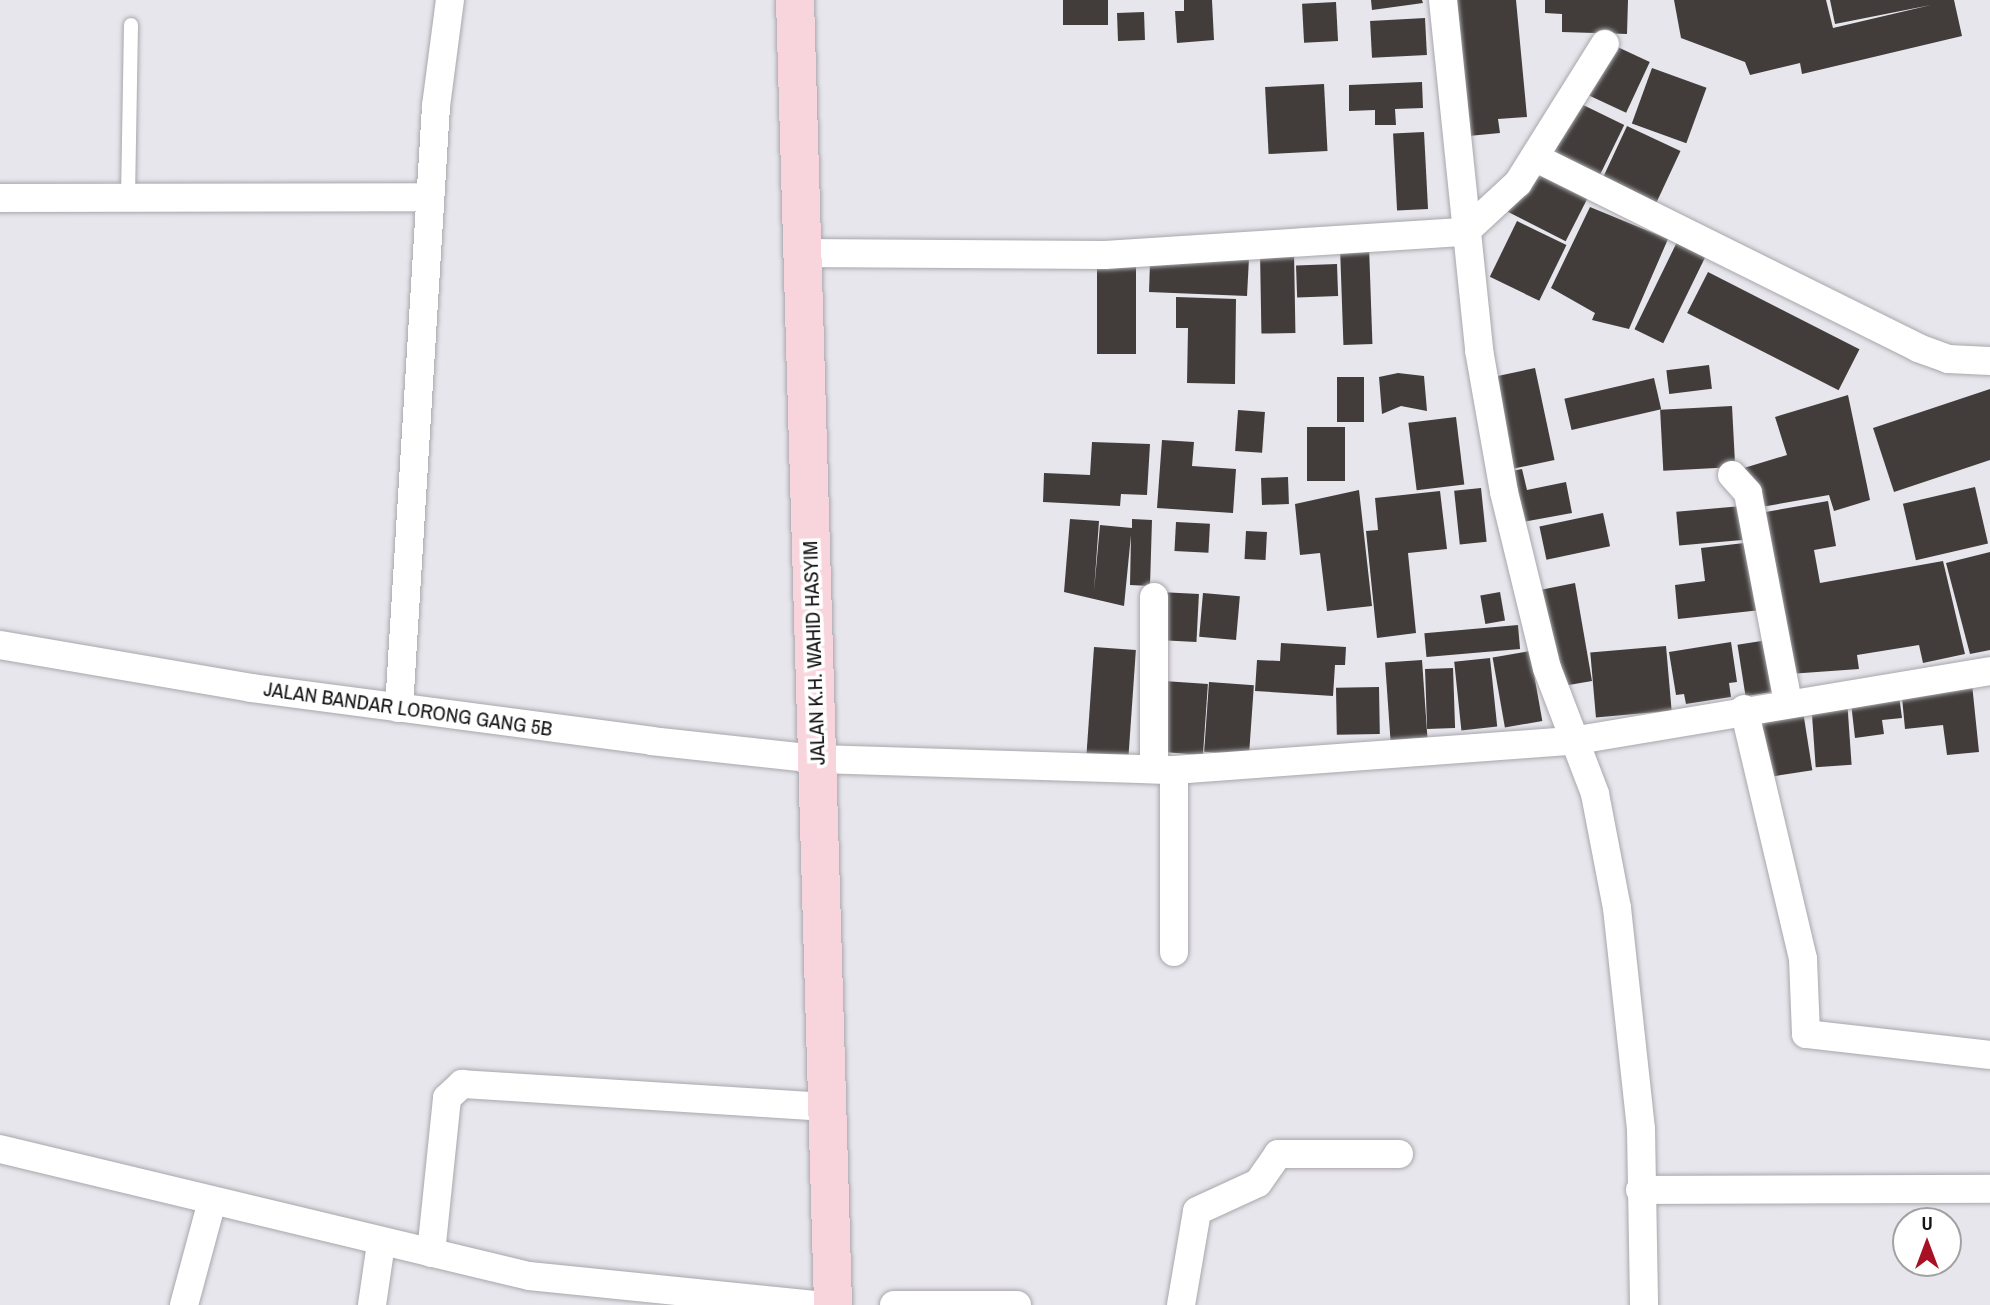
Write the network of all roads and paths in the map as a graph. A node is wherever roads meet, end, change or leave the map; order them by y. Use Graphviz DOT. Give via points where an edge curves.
graph roads {
  1 [pos="450,0"];
  2 [pos="795,0"];
  3 [pos="1443,0"];
  4 [pos="131,25"];
  5 [pos="1605,44"];
  6 [pos="1536,158"];
  7 [pos="128,197"];
  8 [pos="430,197"];
  9 [pos="0,198"];
  10 [pos="1465,232"];
  11 [pos="802,253"];
  12 [pos="1990,361"];
  13 [pos="1732,475"];
  14 [pos="1154,597"];
  15 [pos="0,645"];
  16 [pos="1990,671"];
  17 [pos="1788,702"];
  18 [pos="399,708"];
  19 [pos="1744,709"];
  20 [pos="1578,740"];
  21 [pos="818,759"];
  22 [pos="1164,770"];
  23 [pos="1174,952"];
  24 [pos="1990,1055"];
  25 [pos="828,1107"];
  26 [pos="0,1149"];
  27 [pos="1399,1154"];
  28 [pos="1990,1189"];
  29 [pos="1640,1190"];
  30 [pos="212,1201"];
  31 [pos="381,1243"];
  32 [pos="431,1253"];
  33 [pos="184,1305"];
  34 [pos="372,1305"];
  35 [pos="815,1305"];
  36 [pos="833,1305"];
  37 [pos="894,1305"];
  38 [pos="1017,1305"];
  39 [pos="1181,1305"];
  40 [pos="1644,1305"];
  1 -- 8 [label="street"];
  2 -- 11 [label="main road, JALAN K.H. WAHID HASYIM"];
  3 -- 10 [label="street"];
  4 -- 7 [label="lane"];
  5 -- 6 [label="street"];
  6 -- 10 [label="street" via="1499,207"];
  6 -- 12 [label="street" via="1918,348 1948,359"];
  7 -- 8 [label="street"];
  7 -- 9 [label="street"];
  8 -- 18 [label="street"];
  10 -- 11 [label="street" via="1105,255"];
  10 -- 20 [label="street" via="1479,350 1525,585 1546,668"];
  11 -- 21 [label="main road, JALAN K.H. WAHID HASYIM"];
  13 -- 17 [label="street" via="1748,493"];
  14 -- 22 [label="street"];
  15 -- 18 [label="street, JALAN BANDAR LORONG GANG 5B"];
  16 -- 17 [label="street, JALAN BANDAR LORONG GANG 5B"];
  17 -- 19 [label="street, JALAN BANDAR LORONG GANG 5B"];
  18 -- 21 [label="street, JALAN BANDAR LORONG GANG 5B"];
  19 -- 20 [label="street, JALAN BANDAR LORONG GANG 5B"];
  19 -- 24 [label="street" via="1803,959 1806,1034"];
  20 -- 22 [label="street, JALAN BANDAR LORONG GANG 5B"];
  20 -- 29 [label="street" via="1617,908 1641,1129"];
  21 -- 22 [label="street, JALAN BANDAR LORONG GANG 5B"];
  21 -- 25 [label="main road, JALAN K.H. WAHID HASYIM"];
  22 -- 23 [label="street"];
  25 -- 32 [label="street" via="462,1084 447,1098"];
  25 -- 36 [label="main road, JALAN K.H. WAHID HASYIM"];
  26 -- 30 [label="street"];
  27 -- 39 [label="street" via="1278,1154 1258,1183 1197,1211"];
  28 -- 29 [label="street"];
  29 -- 40 [label="street"];
  30 -- 31 [label="street"];
  30 -- 33 [label="street"];
  31 -- 32 [label="street"];
  31 -- 34 [label="street"];
  32 -- 35 [label="street" via="617,1289"];
  37 -- 38 [label="street"];
}
